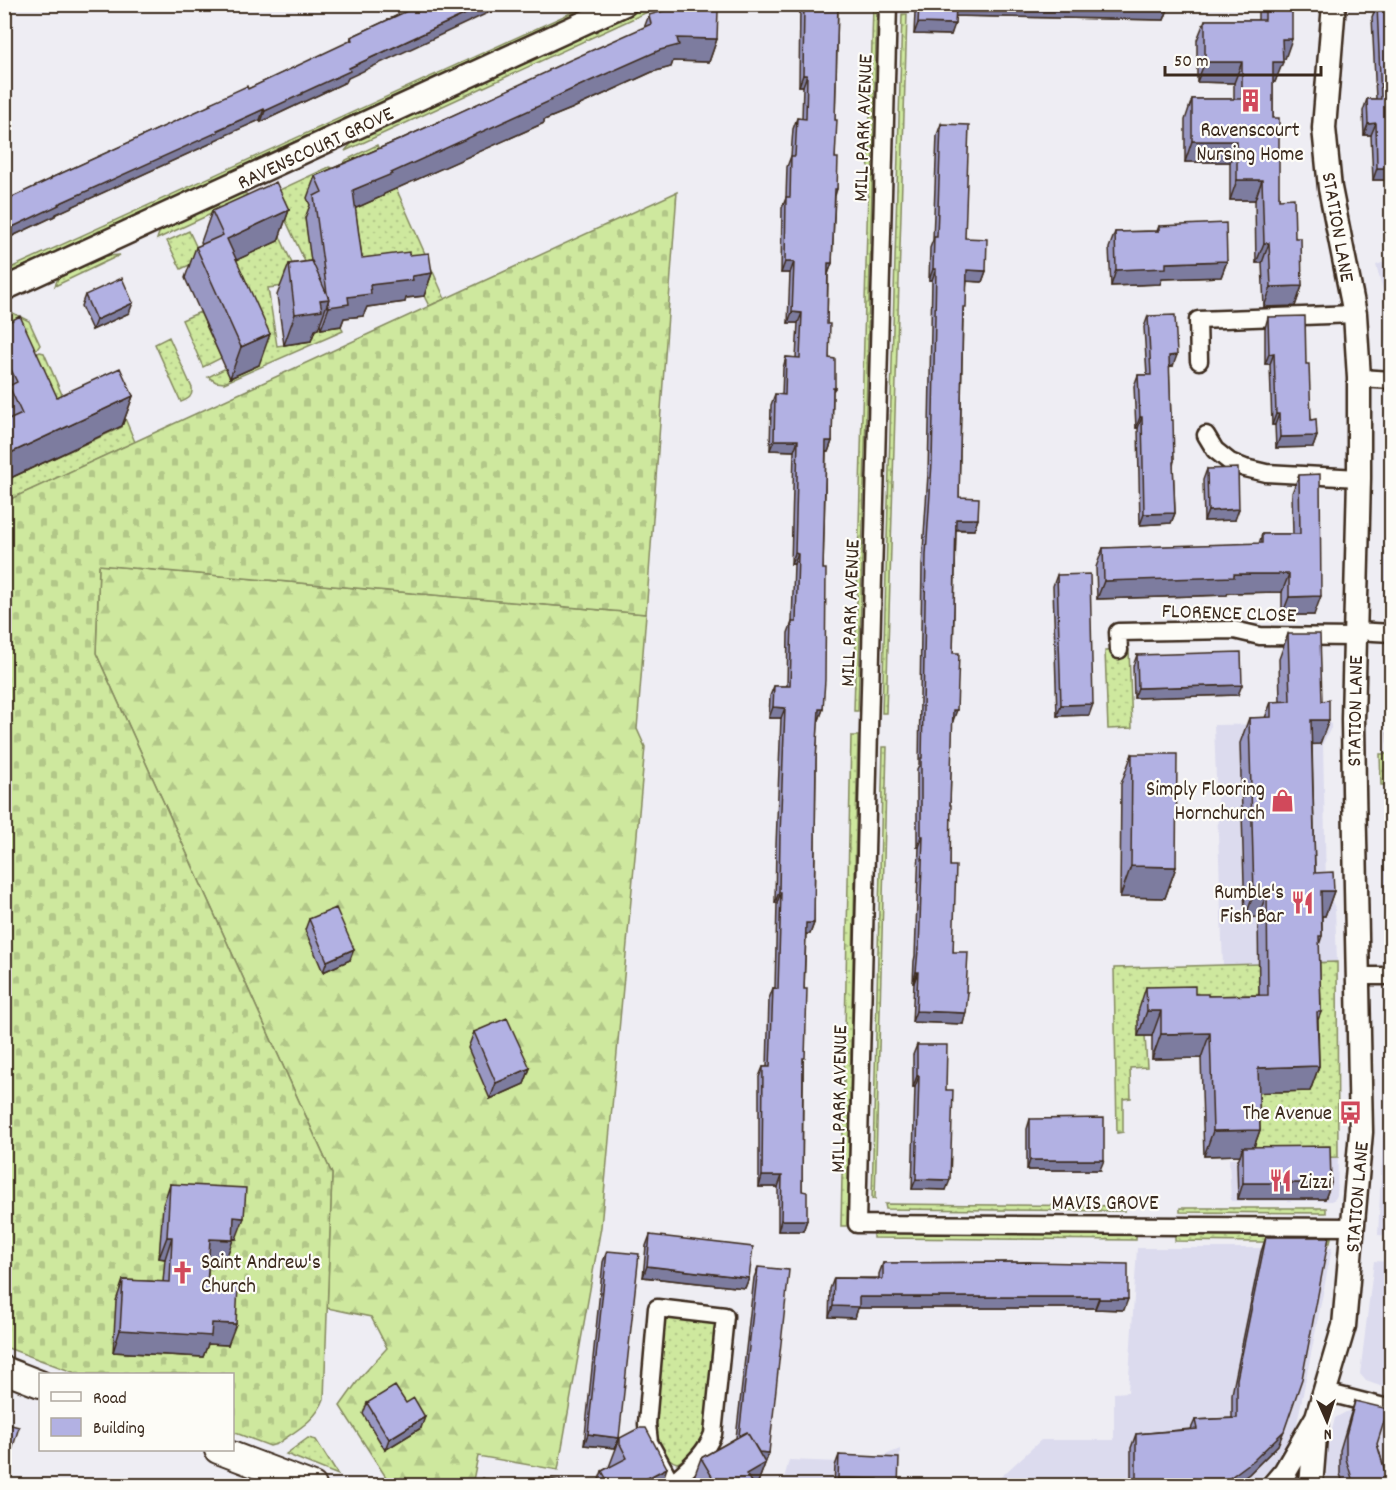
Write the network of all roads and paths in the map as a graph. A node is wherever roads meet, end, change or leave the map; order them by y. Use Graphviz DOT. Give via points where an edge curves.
graph roads {
  1 [pos="888,4"];
  2 [pos="1334,4"];
  3 [pos="616,6"];
  4 [pos="4,289"];
  5 [pos="1355,314"];
  6 [pos="1199,361"];
  7 [pos="1359,378"];
  8 [pos="1392,380"];
  9 [pos="1206,435"];
  10 [pos="1359,478"];
  11 [pos="1392,633"];
  12 [pos="1355,634"];
  13 [pos="1119,650"];
  14 [pos="1357,976"];
  15 [pos="1392,976"];
  16 [pos="857,1224"];
  17 [pos="1353,1227"];
  18 [pos="4,1370"];
  19 [pos="39,1384"];
  20 [pos="1325,1392"];
  21 [pos="1392,1409"];
  22 [pos="1317,1417"];
  23 [pos="223,1451"];
  24 [pos="673,1484"];
  25 [pos="313,1485"];
  26 [pos="1273,1485"];
  27 [pos="1311,1485"];
  1 -- 16 [label="street, MILL PARK AVENUE"];
  2 -- 5 [label="street, STATION LANE" via="1324,128 1330,188"];
  3 -- 4 [label="street, RAVENSCOURT GROVE"];
  5 -- 6 [label="street" via="1198,320"];
  5 -- 7 [label="street, STATION LANE"];
  7 -- 8 [label="street"];
  7 -- 10 [label="street, STATION LANE"];
  9 -- 10 [label="street" via="1215,450 1245,468 1266,473"];
  10 -- 12 [label="street, STATION LANE"];
  11 -- 12 [label="street"];
  12 -- 13 [label="street, FLORENCE CLOSE" via="1118,632"];
  12 -- 14 [label="street, STATION LANE"];
  14 -- 15 [label="street"];
  14 -- 17 [label="street, STATION LANE" via="1361,1132"];
  16 -- 17 [label="street, MAVIS GROVE"];
  17 -- 20 [label="street, STATION LANE" via="1344,1326"];
  18 -- 19 [label="main road"];
  20 -- 21 [label="street"];
  20 -- 22 [label="street, STATION LANE"];
  22 -- 26 [label="street, STATION LANE" via="1285,1472"];
  22 -- 27 [label="street, STATION LANE"];
  23 -- 25 [label="main road"];
  24 -- 24 [label="street" via="647,1435 657,1308 725,1316 712,1434 703,1454"];
}
